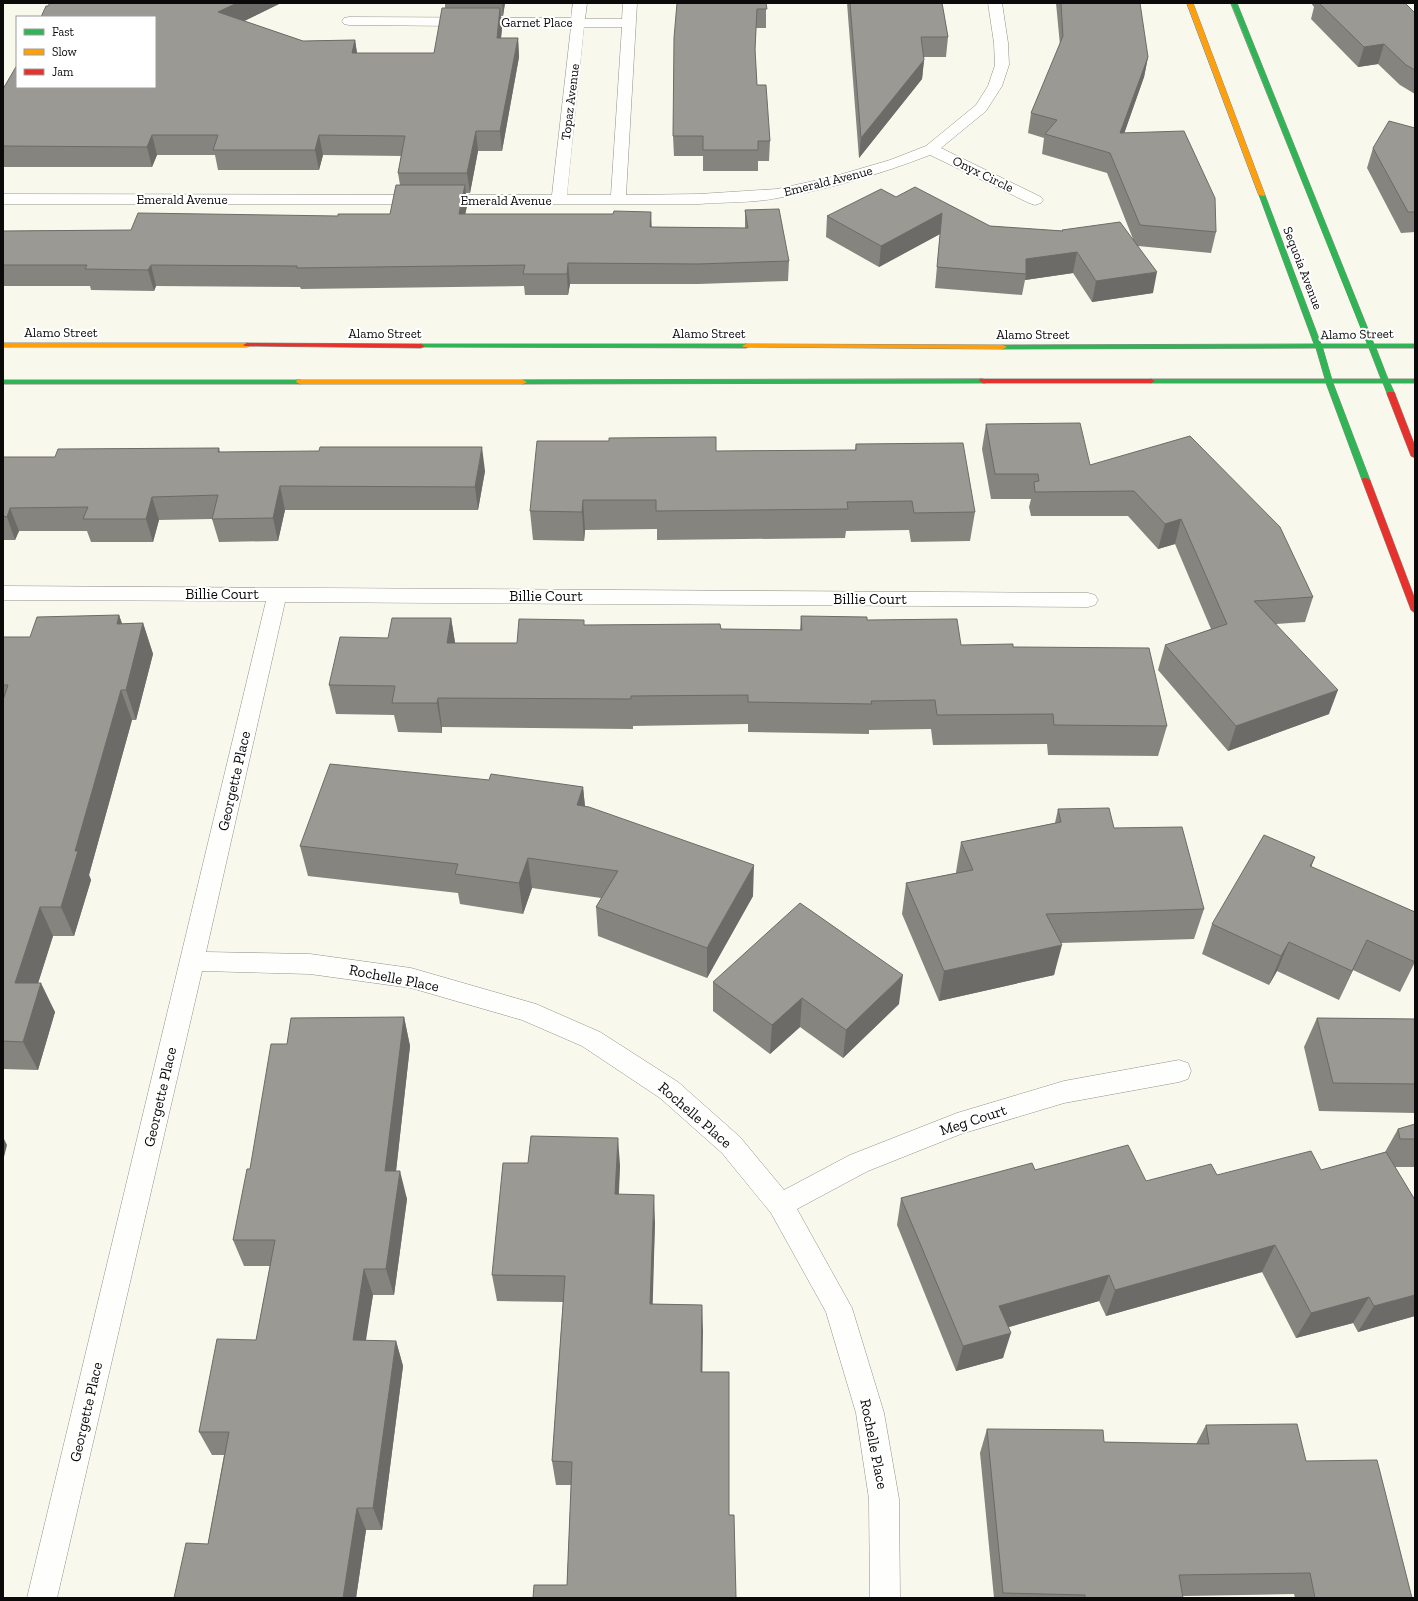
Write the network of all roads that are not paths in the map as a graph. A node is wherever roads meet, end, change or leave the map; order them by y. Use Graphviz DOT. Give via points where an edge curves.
graph roads {
  1 [pos="580,3"];
  2 [pos="630,3"];
  3 [pos="995,3"];
  4 [pos="1190,3"];
  5 [pos="1234,3"];
  6 [pos="349,21"];
  7 [pos="579,22"];
  8 [pos="629,23"];
  9 [pos="931,149"];
  10 [pos="3,199"];
  11 [pos="559,200"];
  12 [pos="618,200"];
  13 [pos="1035,200"];
  14 [pos="3,345"];
  15 [pos="1373,346"];
  16 [pos="1415,346"];
  17 [pos="1319,347"];
  18 [pos="1328,381"];
  19 [pos="1386,381"];
  20 [pos="1415,381"];
  21 [pos="3,382"];
  22 [pos="1415,456"];
  23 [pos="3,593"];
  24 [pos="277,595"];
  25 [pos="1088,600"];
  26 [pos="1415,610"];
  27 [pos="192,961"];
  28 [pos="1179,1072"];
  29 [pos="780,1205"];
  30 [pos="42,1598"];
  31 [pos="885,1598"];
  1 -- 7 [label="street, Topaz Avenue"];
  2 -- 8 [label="street"];
  3 -- 9 [label="street, Emerald Avenue" via="1002,64 995,86 981,108"];
  4 -- 17 [label="main road, Sequoia Avenue"];
  5 -- 15 [label="main road"];
  6 -- 7 [label="street, Garnet Place"];
  7 -- 8 [label="street, Garnet Place"];
  7 -- 11 [label="street, Topaz Avenue"];
  8 -- 12 [label="street"];
  9 -- 12 [label="street, Emerald Avenue" via="836,181 777,194 699,199"];
  9 -- 13 [label="street, Onyx Circle"];
  10 -- 11 [label="street, Emerald Avenue"];
  11 -- 12 [label="street, Emerald Avenue"];
  14 -- 17 [label="main road, Alamo Street"];
  15 -- 16 [label="main road, Alamo Street"];
  15 -- 17 [label="main road, Alamo Street"];
  15 -- 19 [label="main road"];
  17 -- 18 [label="main road, Sequoia Avenue"];
  18 -- 19 [label="main road"];
  18 -- 21 [label="main road"];
  18 -- 26 [label="main road, Sequoia Avenue"];
  19 -- 20 [label="main road"];
  19 -- 22 [label="main road"];
  23 -- 24 [label="street, Billie Court"];
  24 -- 25 [label="street, Billie Court"];
  24 -- 27 [label="street, Georgette Place"];
  27 -- 29 [label="street, Rochelle Place" via="310,964 404,977 527,1011 591,1039 669,1090 731,1145"];
  27 -- 30 [label="street, Georgette Place"];
  28 -- 29 [label="street, Meg Court" via="1064,1092 956,1124 859,1163"];
  29 -- 31 [label="street, Rochelle Place" via="838,1308 870,1413 884,1499"];
}
